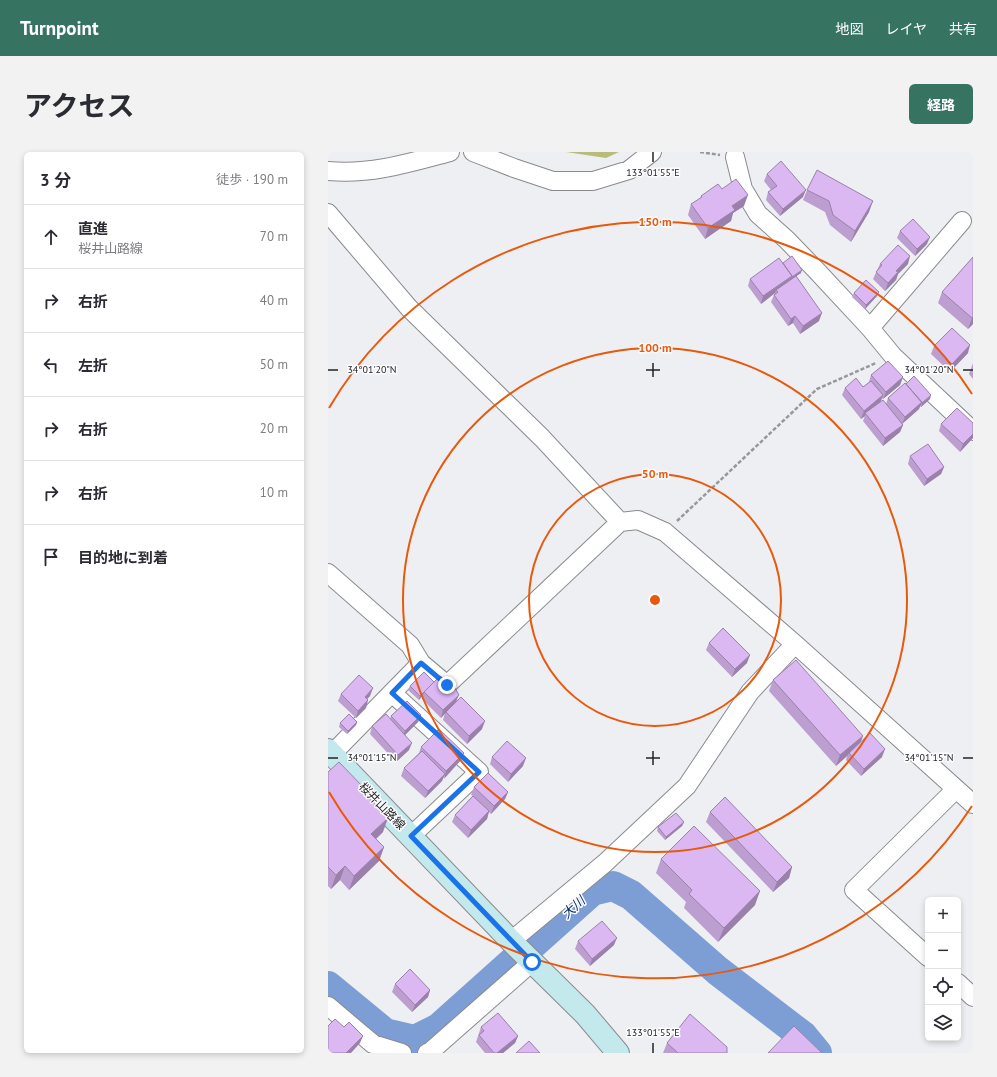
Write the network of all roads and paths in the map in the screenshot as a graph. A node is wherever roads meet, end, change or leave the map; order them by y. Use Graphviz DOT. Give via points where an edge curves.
graph roads {
  1 [pos="450,152"];
  2 [pos="473,152"];
  3 [pos="652,152"];
  4 [pos="735,157"];
  5 [pos="328,171"];
  6 [pos="328,213"];
  7 [pos="962,221"];
  8 [pos="870,328"];
  9 [pos="893,356"];
  10 [pos="972,428"];
  11 [pos="620,522"];
  12 [pos="665,532"];
  13 [pos="328,573"];
  14 [pos="795,644"];
  15 [pos="421,663"];
  16 [pos="392,693"];
  17 [pos="330,752"];
  18 [pos="956,789"];
  19 [pos="973,804"];
  20 [pos="411,836"];
  21 [pos="511,941"];
  22 [pos="925,953"];
  23 [pos="532,962"];
  24 [pos="961,986"];
  25 [pos="973,997"];
  26 [pos="328,1006"];
  27 [pos="402,1053"];
  28 [pos="427,1053"];
  29 [pos="618,1053"];
  1 -- 5 [label="street" via="388,168"];
  2 -- 3 [label="street" via="553,181 593,181 629,170"];
  4 -- 8 [label="street" via="743,189 758,214 787,240"];
  6 -- 11 [label="street" via="409,308 542,438"];
  7 -- 8 [label="street"];
  8 -- 9 [label="street"];
  9 -- 10 [label="street"];
  9 -- 12 [label="path" via="817,389"];
  11 -- 12 [label="street" via="638,520"];
  11 -- 15 [label="street" via="447,685"];
  12 -- 14 [label="street"];
  13 -- 15 [label="street" via="410,645"];
  14 -- 18 [label="street"];
  14 -- 21 [label="street" via="750,692 687,786 605,863"];
  15 -- 16 [label="street"];
  16 -- 17 [label="street"];
  16 -- 20 [label="street" via="479,772"];
  17 -- 20 [label="main road, 桜井山路線"];
  18 -- 19 [label="street"];
  18 -- 22 [label="street" via="854,890"];
  20 -- 21 [label="main road, 桜井山路線"];
  21 -- 23 [label="main road, 桜井山路線"];
  23 -- 28 [label="street"];
  23 -- 29 [label="main road, 桜井山路線" via="585,1014"];
  24 -- 25 [label="street"];
  26 -- 27 [label="street" via="373,1044"];
}
